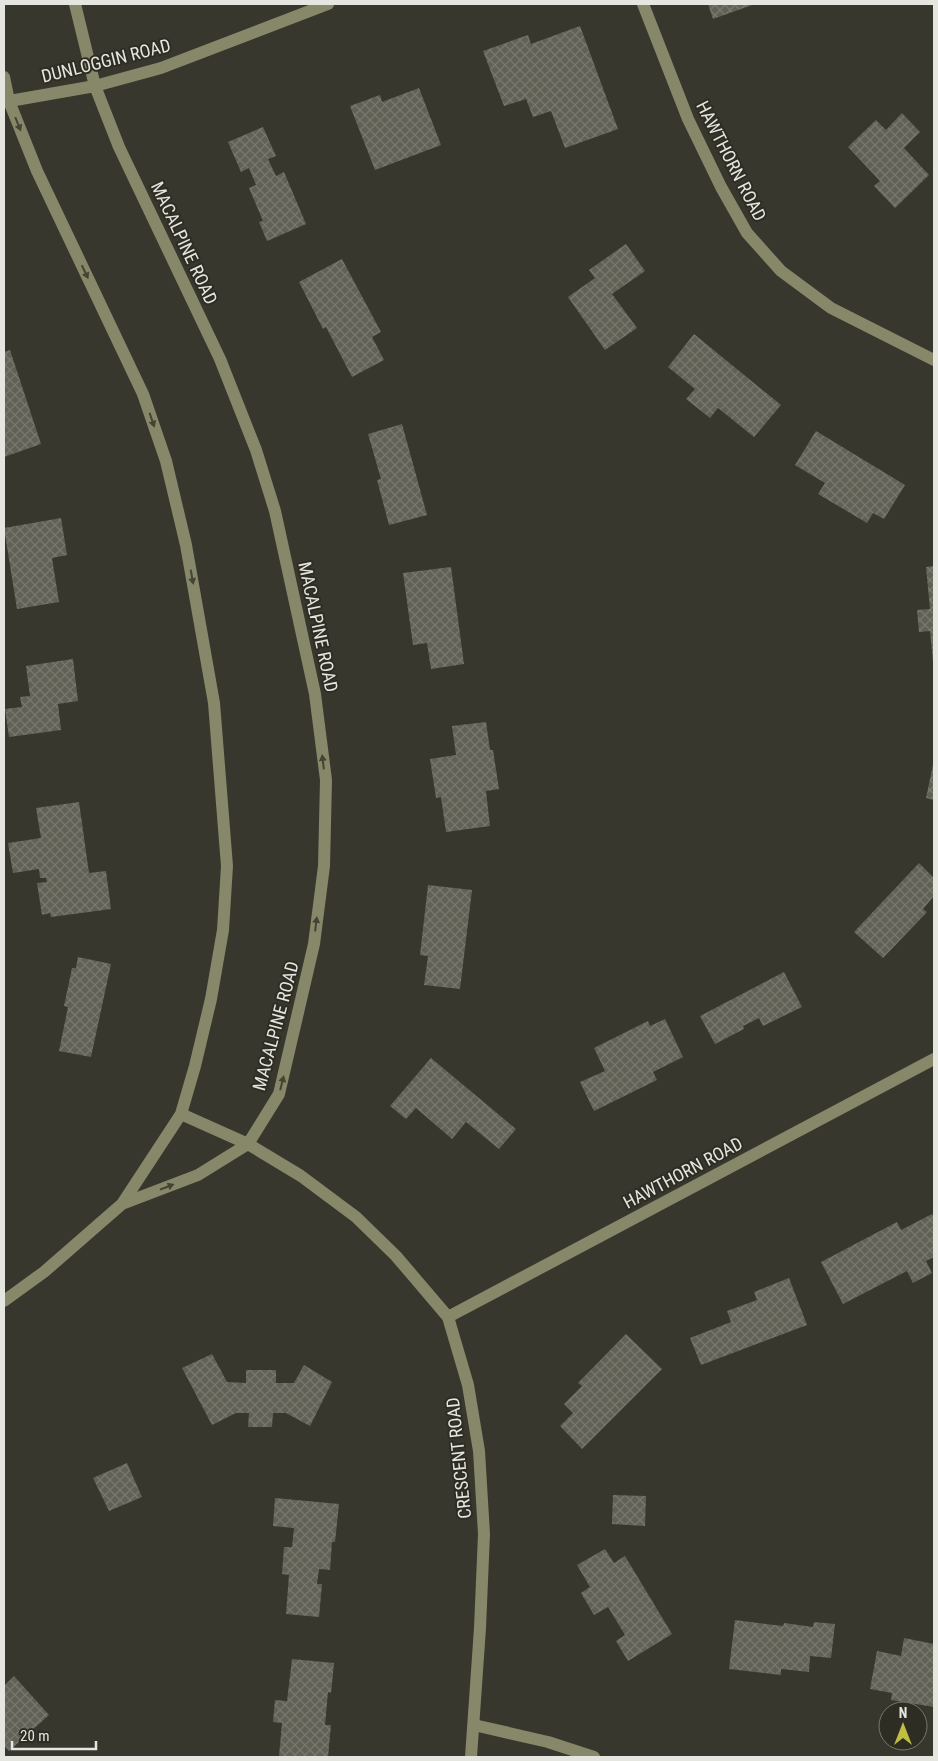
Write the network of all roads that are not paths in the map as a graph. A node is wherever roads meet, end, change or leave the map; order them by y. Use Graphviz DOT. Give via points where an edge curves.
graph roads {
  1 [pos="75,4"];
  2 [pos="328,4"];
  3 [pos="643,4"];
  4 [pos="4,77"];
  5 [pos="94,86"];
  6 [pos="6,102"];
  7 [pos="934,360"];
  8 [pos="934,1059"];
  9 [pos="181,1114"];
  10 [pos="248,1144"];
  11 [pos="122,1204"];
  12 [pos="4,1301"];
  13 [pos="448,1317"];
  14 [pos="474,1725"];
  15 [pos="471,1757"];
  16 [pos="594,1757"];
  1 -- 5 [label="street, MACALPINE ROAD"];
  2 -- 5 [label="street, DUNLOGGIN ROAD" via="161,68"];
  3 -- 7 [label="street, HAWTHORN ROAD" via="688,119 747,233 781,271 831,308"];
  4 -- 6 [label="street, MACALPINE ROAD"];
  5 -- 6 [label="street, DUNLOGGIN ROAD"];
  10 -- 5 [label="street, MACALPINE ROAD, one-way" via="279,1094 314,948 324,866 326,780 315,694 275,511 250,431"];
  6 -- 9 [label="street, MACALPINE ROAD, one-way" via="143,394 159,440 186,545 214,703 227,866 223,930 211,999"];
  8 -- 13 [label="street, HAWTHORN ROAD"];
  9 -- 10 [label="street, CRESCENT ROAD"];
  9 -- 11 [label="street, MACALPINE ROAD"];
  11 -- 10 [label="street, MACALPINE ROAD, one-way" via="198,1175"];
  10 -- 13 [label="street, CRESCENT ROAD" via="301,1176 356,1217 396,1256"];
  11 -- 12 [label="street, MACALPINE ROAD" via="44,1272"];
  13 -- 14 [label="street, CRESCENT ROAD" via="468,1385 479,1451 484,1534"];
  14 -- 15 [label="street, CRESCENT ROAD"];
  14 -- 16 [label="street" via="548,1742"];
}
